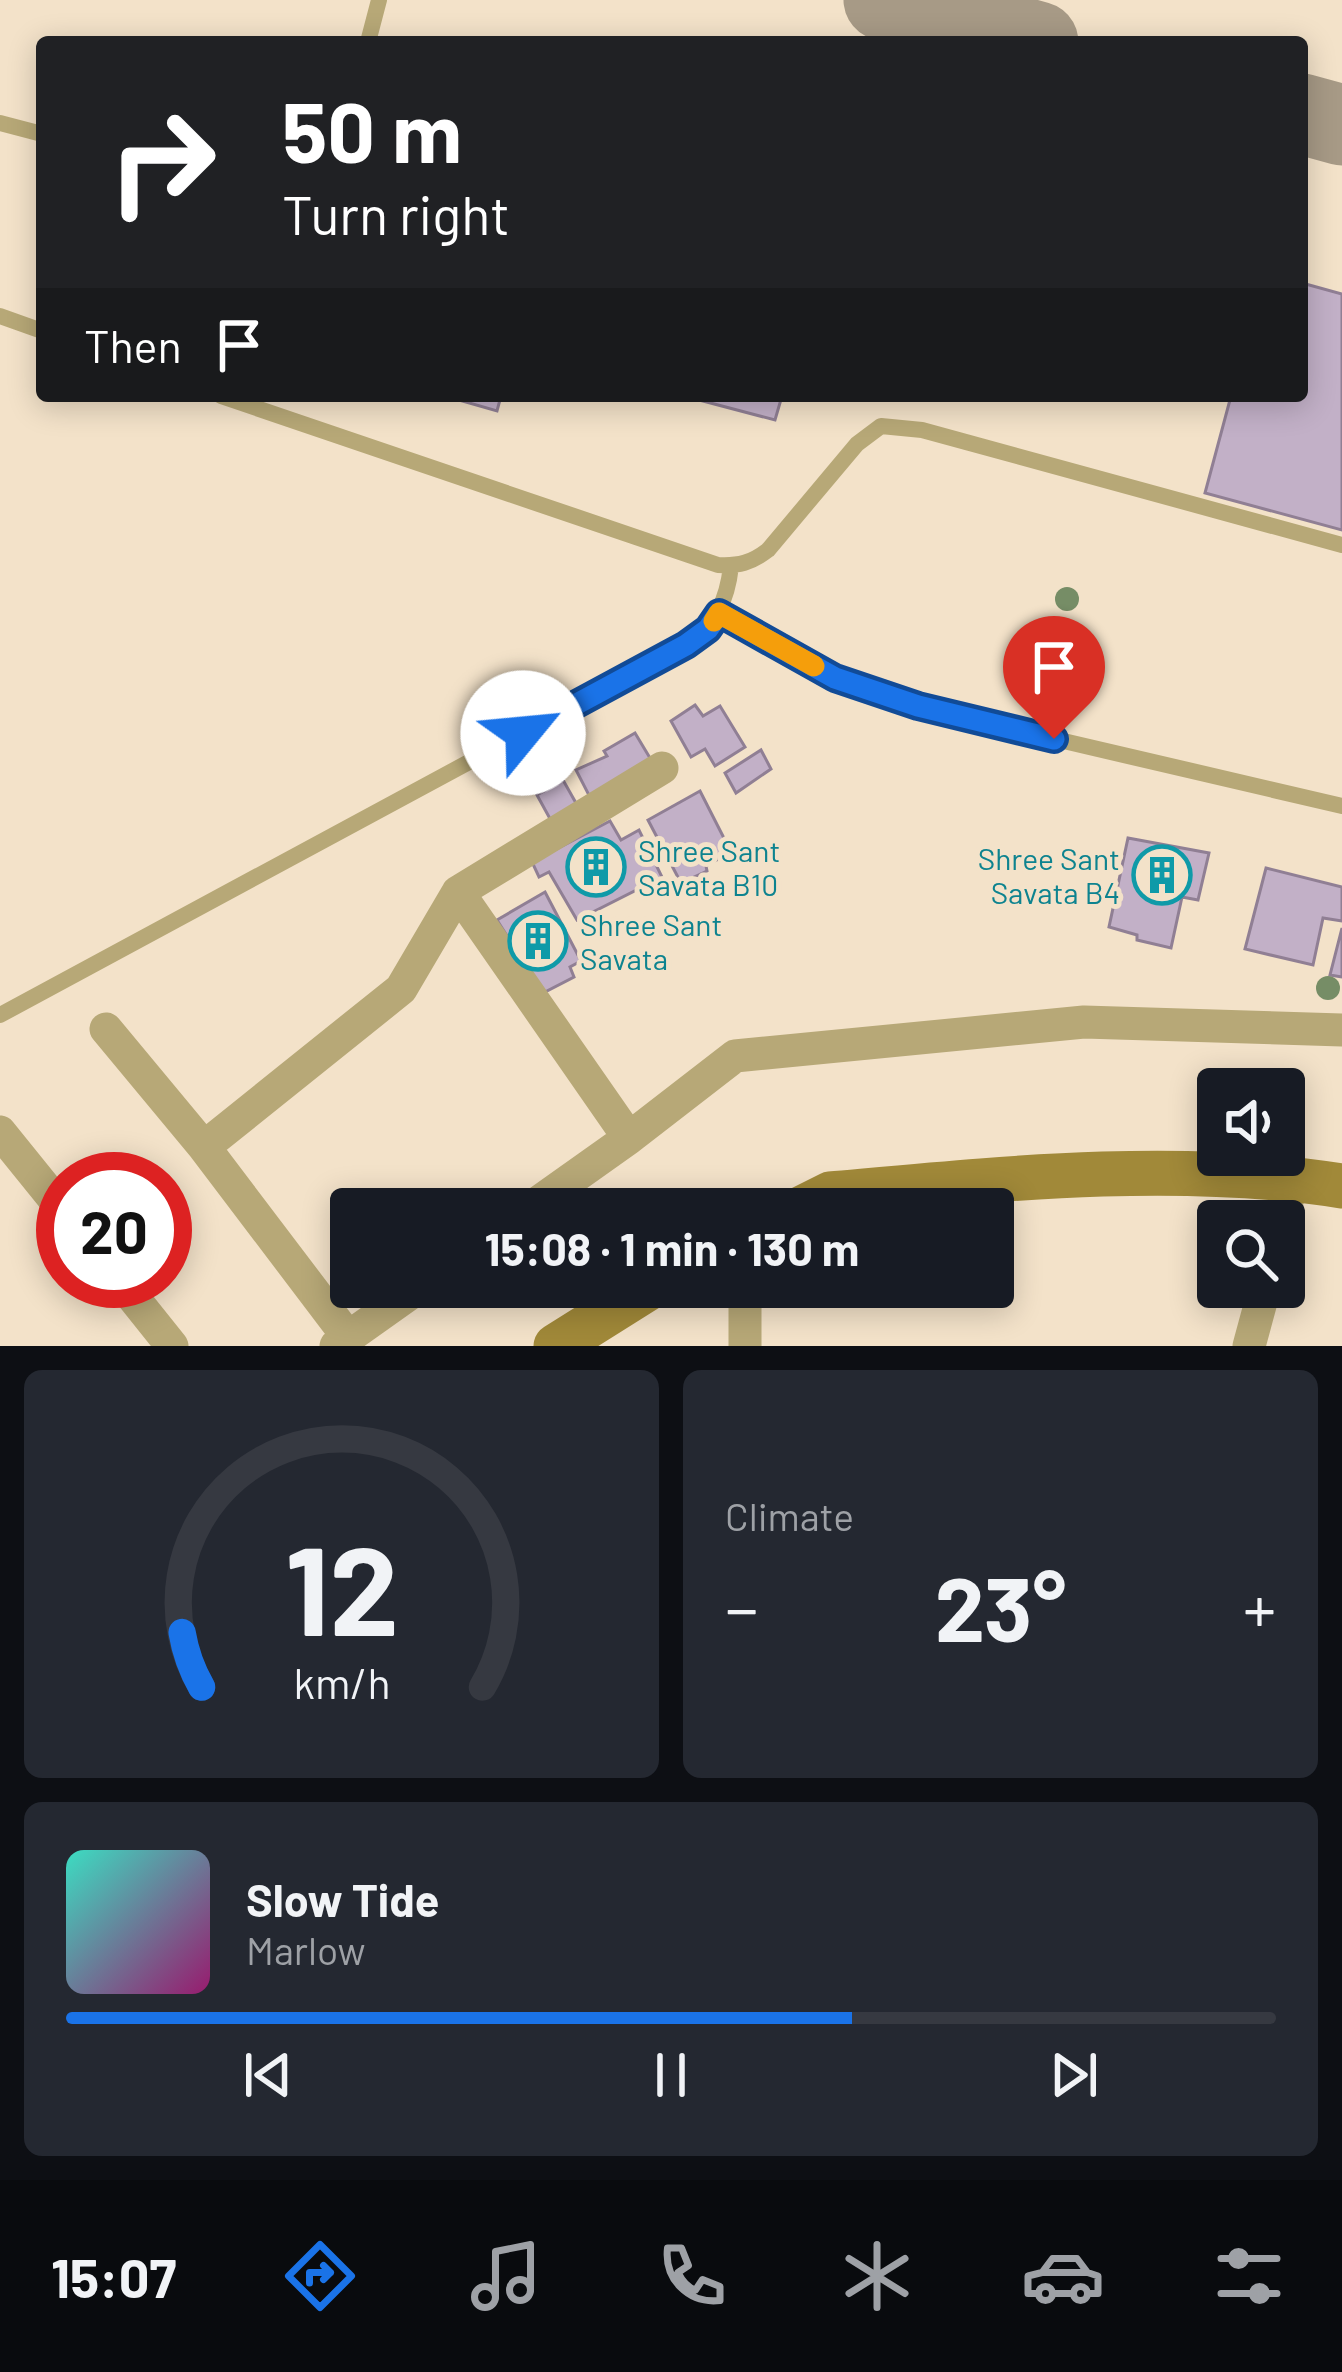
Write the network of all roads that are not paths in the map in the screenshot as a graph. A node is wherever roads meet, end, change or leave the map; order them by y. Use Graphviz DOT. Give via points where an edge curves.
graph roads {
  1 [pos="379,0"];
  2 [pos="370,36"];
  3 [pos="0,123"];
  4 [pos="36,132"];
  5 [pos="0,316"];
  6 [pos="36,329"];
  7 [pos="272,405"];
  8 [pos="1342,545"];
  9 [pos="731,566"];
  10 [pos="719,613"];
  11 [pos="662,768"];
  12 [pos="1342,806"];
  13 [pos="458,892"];
  14 [pos="0,1016"];
  15 [pos="106,1029"];
  16 [pos="1342,1030"];
  17 [pos="0,1132"];
  18 [pos="629,1138"];
  19 [pos="205,1148"];
  20 [pos="36,1177"];
  21 [pos="1342,1186"];
  22 [pos="559,1188"];
  23 [pos="899,1188"];
  24 [pos="1287,1200"];
  25 [pos="142,1308"];
  26 [pos="390,1308"];
  27 [pos="617,1308"];
  28 [pos="745,1308"];
  29 [pos="1260,1308"];
  30 [pos="342,1342"];
  31 [pos="172,1346"];
  32 [pos="557,1346"];
  33 [pos="745,1346"];
  34 [pos="1250,1346"];
  1 -- 2 [label="lane"];
  3 -- 4 [label="lane"];
  5 -- 6 [label="lane"];
  7 -- 9 [label="lane"];
  8 -- 9 [label="lane" via="922,430 880,426 768,550"];
  9 -- 10 [label="lane"];
  10 -- 12 [label="lane" via="835,678 918,706"];
  10 -- 14 [label="lane" via="686,645"];
  11 -- 13 [label="street"];
  13 -- 18 [label="street"];
  13 -- 19 [label="street" via="401,989"];
  15 -- 19 [label="street"];
  16 -- 18 [label="street" via="1084,1022 735,1056"];
  17 -- 20 [label="street"];
  18 -- 22 [label="street"];
  19 -- 30 [label="street"];
  21 -- 24 [label="street"];
  23 -- 24 [label="street" via="1060,1174"];
  25 -- 31 [label="street"];
  26 -- 30 [label="street"];
  27 -- 32 [label="street"];
  28 -- 33 [label="street"];
  29 -- 34 [label="street"];
}
